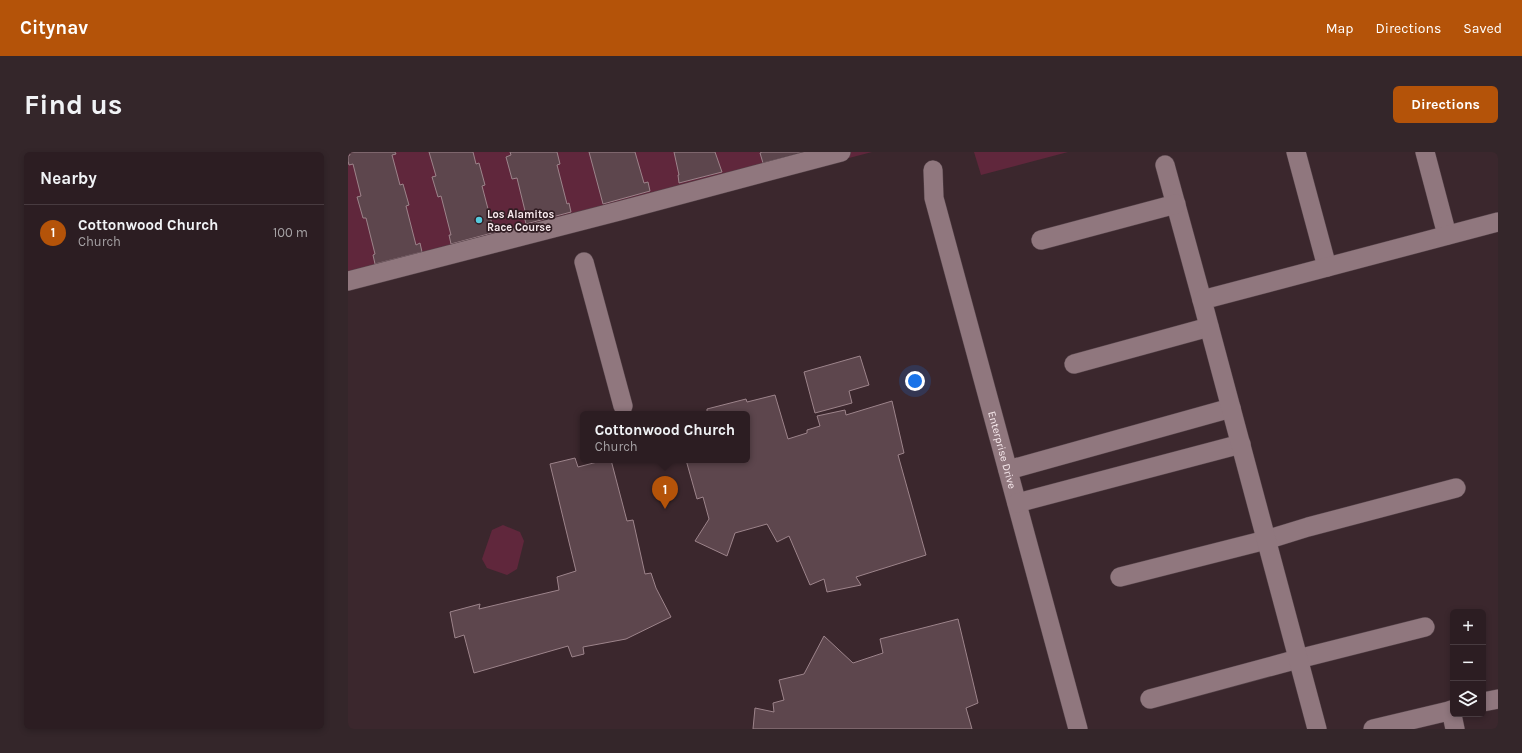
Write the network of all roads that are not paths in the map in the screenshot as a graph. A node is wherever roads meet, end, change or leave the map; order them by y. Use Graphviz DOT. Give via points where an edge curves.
graph roads {
  1 [pos="841,152"];
  2 [pos="1296,152"];
  3 [pos="1425,152"];
  4 [pos="1165,165"];
  5 [pos="934,170"];
  6 [pos="1176,204"];
  7 [pos="1497,224"];
  8 [pos="1447,235"];
  9 [pos="1041,240"];
  10 [pos="584,262"];
  11 [pos="1327,267"];
  12 [pos="348,281"];
  13 [pos="1202,300"];
  14 [pos="1210,326"];
  15 [pos="1074,364"];
  16 [pos="623,406"];
  17 [pos="1231,408"];
  18 [pos="1241,444"];
  19 [pos="1008,470"];
  20 [pos="1456,488"];
  21 [pos="1016,503"];
  22 [pos="1266,540"];
  23 [pos="1120,577"];
  24 [pos="1425,627"];
  25 [pos="1298,659"];
  26 [pos="1498,698"];
  27 [pos="1150,699"];
  28 [pos="1486,701"];
  29 [pos="1450,710"];
  30 [pos="1453,717"];
  31 [pos="1078,729"];
  32 [pos="1316,729"];
  33 [pos="1373,729"];
  34 [pos="1455,729"];
  1 -- 12 [label="street"];
  2 -- 11 [label="street"];
  3 -- 8 [label="street"];
  4 -- 6 [label="street"];
  5 -- 19 [label="street, Enterprise Drive" via="934,198"];
  6 -- 9 [label="street"];
  6 -- 13 [label="street"];
  7 -- 8 [label="street"];
  8 -- 11 [label="street"];
  10 -- 16 [label="street"];
  11 -- 13 [label="street"];
  13 -- 14 [label="street"];
  14 -- 15 [label="street"];
  14 -- 17 [label="street"];
  17 -- 18 [label="street"];
  17 -- 19 [label="street"];
  18 -- 21 [label="street"];
  18 -- 22 [label="street"];
  19 -- 21 [label="street, Enterprise Drive"];
  20 -- 22 [label="street"];
  21 -- 31 [label="street, Enterprise Drive"];
  22 -- 23 [label="street"];
  22 -- 25 [label="street"];
  24 -- 25 [label="street"];
  25 -- 27 [label="street"];
  25 -- 32 [label="street"];
  26 -- 28 [label="street"];
  29 -- 33 [label="street"];
  30 -- 34 [label="street"];
}
